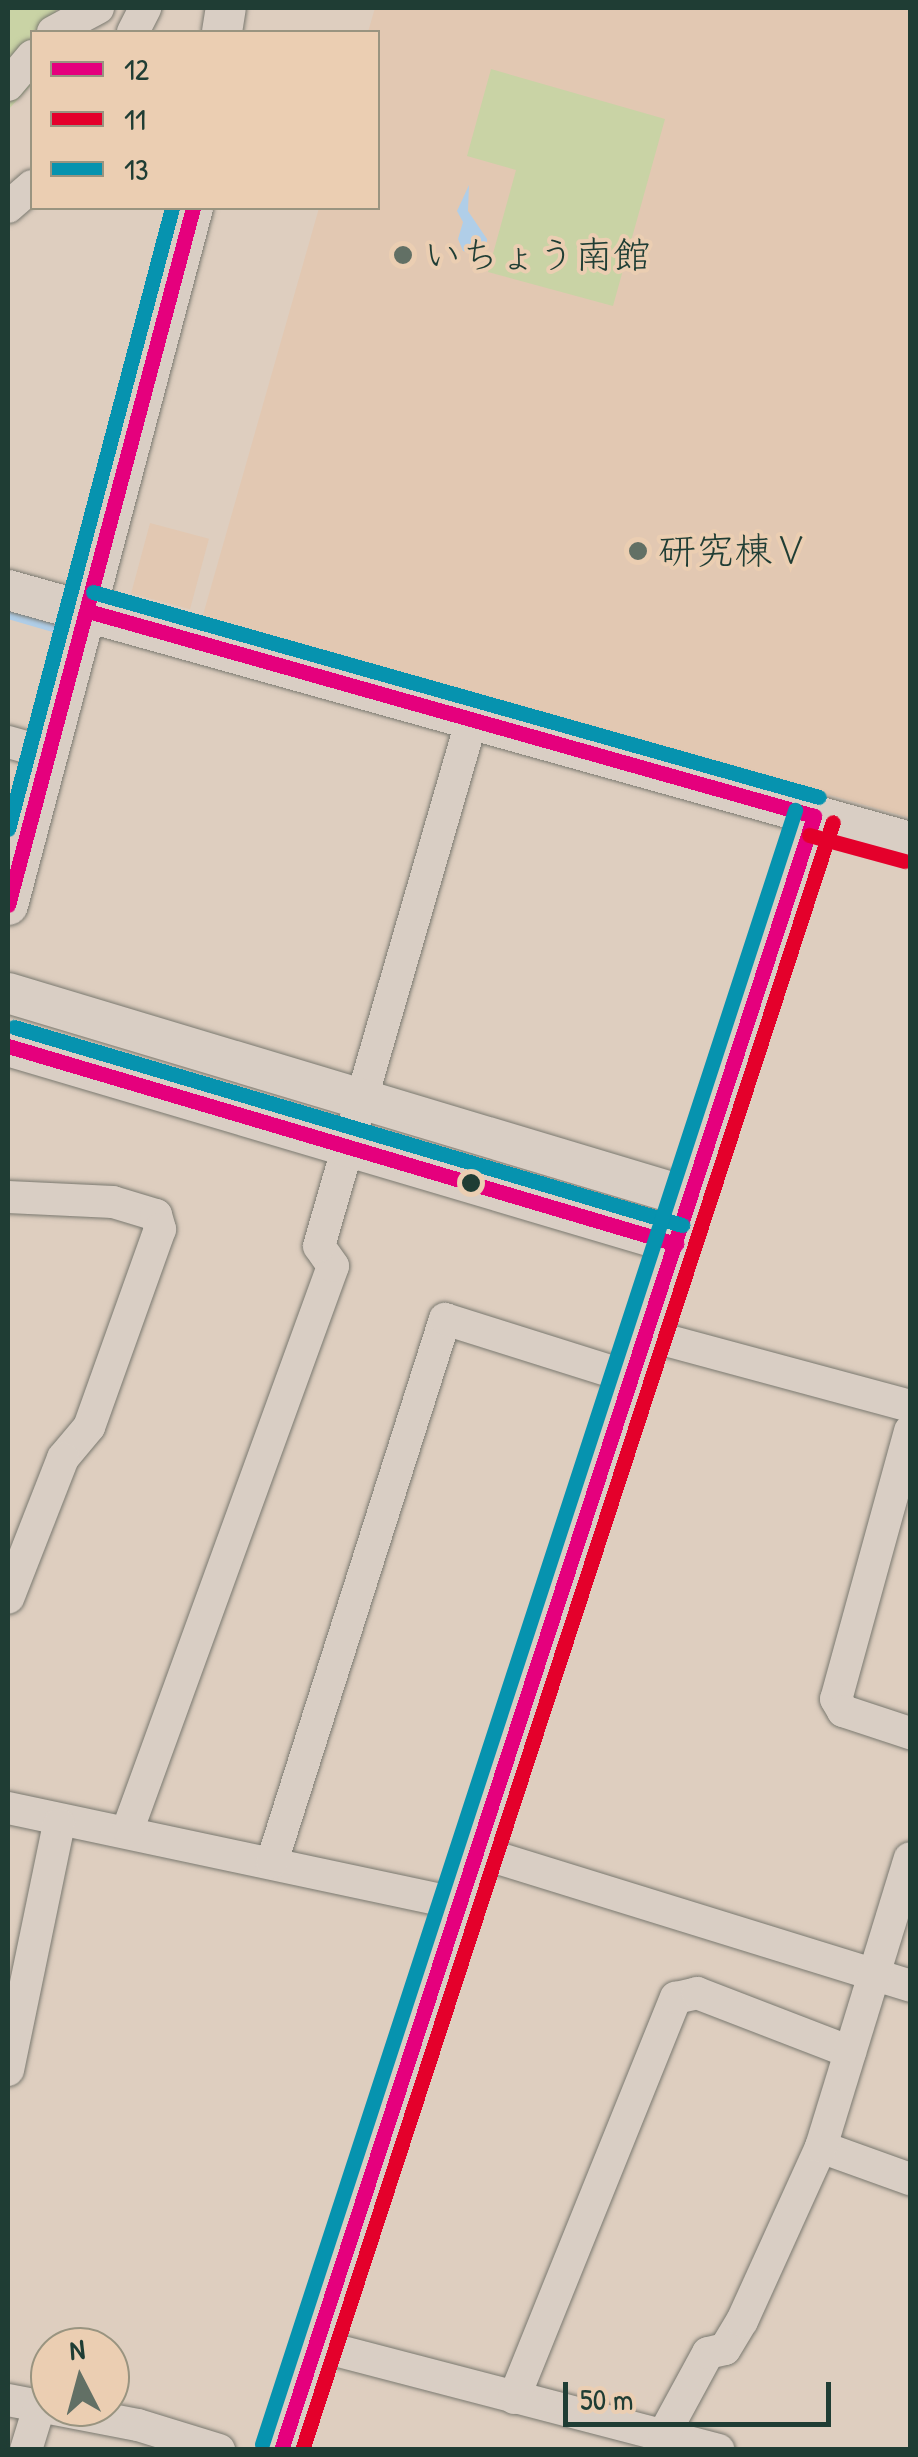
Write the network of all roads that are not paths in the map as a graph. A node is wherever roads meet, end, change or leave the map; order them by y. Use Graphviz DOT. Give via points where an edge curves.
graph roads {
  1 [pos="98,8"];
  2 [pos="57,30"];
  3 [pos="30,58"];
  4 [pos="8,85"];
  5 [pos="30,188"];
  6 [pos="8,207"];
  7 [pos="192,210"];
  8 [pos="8,590"];
  9 [pos="88,611"];
  10 [pos="471,722"];
  11 [pos="8,742"];
  12 [pos="51,754"];
  13 [pos="814,816"];
  14 [pos="910,842"];
  15 [pos="8,906"];
  16 [pos="8,993"];
  17 [pos="8,1046"];
  18 [pos="360,1102"];
  19 [pos="348,1151"];
  20 [pos="8,1197"];
  21 [pos="691,1198"];
  22 [pos="676,1244"];
  23 [pos="647,1335"];
  24 [pos="632,1378"];
  25 [pos="910,1410"];
  26 [pos="8,1598"];
  27 [pos="910,1732"];
  28 [pos="8,1808"];
  29 [pos="59,1824"];
  30 [pos="128,1829"];
  31 [pos="476,1852"];
  32 [pos="910,1858"];
  33 [pos="272,1862"];
  34 [pos="458,1904"];
  35 [pos="873,1974"];
  36 [pos="910,1986"];
  37 [pos="850,2052"];
  38 [pos="8,2070"];
  39 [pos="821,2147"];
  40 [pos="910,2179"];
  41 [pos="316,2345"];
  42 [pos="514,2398"];
  43 [pos="23,2406"];
  44 [pos="664,2434"];
  45 [pos="26,2450"];
  46 [pos="218,2450"];
  47 [pos="281,2450"];
  48 [pos="720,2450"];
  1 -- 2 [label="street"];
  3 -- 4 [label="street"];
  5 -- 6 [label="street"];
  7 -- 9 [label="street"];
  8 -- 9 [label="street"];
  9 -- 10 [label="street"];
  9 -- 12 [label="street"];
  10 -- 13 [label="street"];
  10 -- 18 [label="street"];
  11 -- 12 [label="street"];
  12 -- 15 [label="street"];
  13 -- 14 [label="street"];
  13 -- 21 [label="street"];
  16 -- 18 [label="street"];
  17 -- 19 [label="street"];
  18 -- 19 [label="street"];
  18 -- 21 [label="street"];
  19 -- 22 [label="street"];
  19 -- 30 [label="street" via="318,1246 332,1266"];
  20 -- 26 [label="street" via="113,1202 156,1215 160,1229 88,1427 63,1458"];
  21 -- 22 [label="street"];
  22 -- 23 [label="street"];
  23 -- 24 [label="street"];
  23 -- 25 [label="street"];
  24 -- 31 [label="street"];
  24 -- 33 [label="street" via="446,1320"];
  25 -- 27 [label="street" via="836,1699 842,1711"];
  28 -- 29 [label="street"];
  29 -- 30 [label="street"];
  29 -- 38 [label="street"];
  30 -- 33 [label="street"];
  31 -- 34 [label="street"];
  31 -- 35 [label="street"];
  32 -- 35 [label="street"];
  33 -- 34 [label="street"];
  34 -- 41 [label="street"];
  35 -- 36 [label="street"];
  35 -- 37 [label="street"];
  37 -- 39 [label="street"];
  37 -- 42 [label="street" via="697,1993 676,1998"];
  39 -- 40 [label="street"];
  39 -- 44 [label="street" via="742,2321 725,2349 708,2353"];
  41 -- 42 [label="street"];
  41 -- 47 [label="street"];
  42 -- 44 [label="street"];
  43 -- 45 [label="street"];
  43 -- 46 [label="street" via="133,2425"];
  44 -- 48 [label="street"];
}
